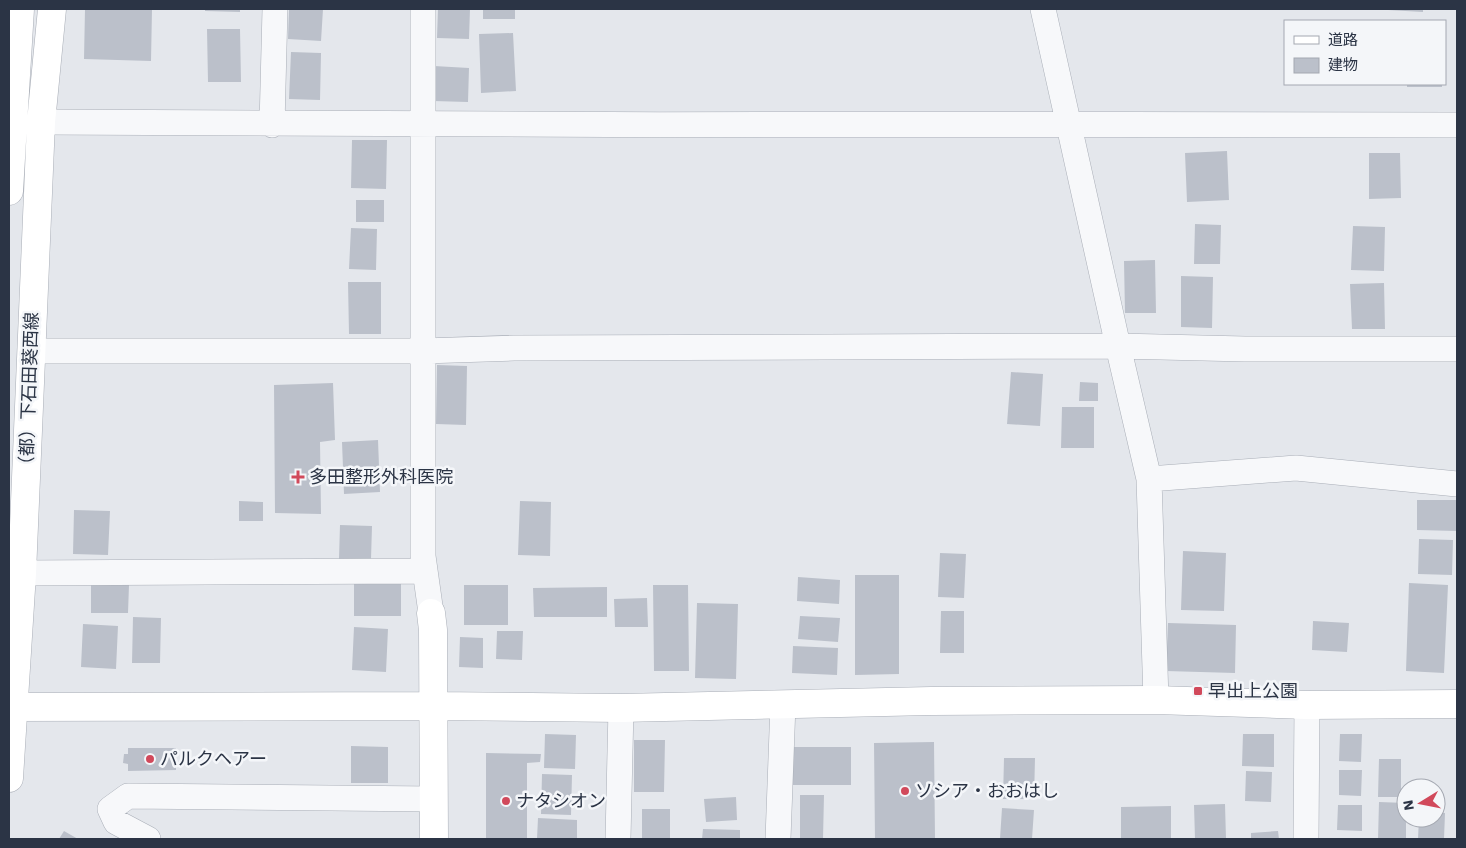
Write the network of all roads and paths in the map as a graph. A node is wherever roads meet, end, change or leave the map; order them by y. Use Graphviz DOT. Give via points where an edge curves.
graph roads {
  1 [pos="20,9"];
  2 [pos="52,9"];
  3 [pos="275,9"];
  4 [pos="423,9"];
  5 [pos="1043,9"];
  6 [pos="11,122"];
  7 [pos="41,122"];
  8 [pos="1068,123"];
  9 [pos="272,124"];
  10 [pos="424,125"];
  11 [pos="1457,125"];
  12 [pos="9,191"];
  13 [pos="1118,346"];
  14 [pos="1457,349"];
  15 [pos="423,350"];
  16 [pos="31,351"];
  17 [pos="1149,479"];
  18 [pos="1457,484"];
  19 [pos="425,571"];
  20 [pos="22,573"];
  21 [pos="431,613"];
  22 [pos="1156,700"];
  23 [pos="783,704"];
  24 [pos="1457,704"];
  25 [pos="1307,705"];
  26 [pos="434,706"];
  27 [pos="12,708"];
  28 [pos="621,708"];
  29 [pos="9,778"];
  30 [pos="434,800"];
  31 [pos="148,839"];
  32 [pos="434,839"];
  33 [pos="618,839"];
  34 [pos="778,839"];
  35 [pos="1306,839"];
  1 -- 6 [label="street"];
  2 -- 7 [label="street, （都）下石田葵西線"];
  3 -- 9 [label="street"];
  4 -- 10 [label="street"];
  5 -- 8 [label="street"];
  6 -- 12 [label="street"];
  7 -- 9 [label="street"];
  7 -- 16 [label="street, （都）下石田葵西線"];
  8 -- 10 [label="street"];
  8 -- 11 [label="street"];
  8 -- 13 [label="street"];
  9 -- 10 [label="street"];
  10 -- 15 [label="street"];
  13 -- 14 [label="street"];
  13 -- 15 [label="street"];
  13 -- 17 [label="street"];
  15 -- 16 [label="street"];
  15 -- 19 [label="street"];
  16 -- 20 [label="street, （都）下石田葵西線"];
  17 -- 18 [label="street" via="1296,468"];
  17 -- 22 [label="street"];
  19 -- 20 [label="street"];
  19 -- 21 [label="street"];
  20 -- 27 [label="street, （都）下石田葵西線"];
  21 -- 26 [label="street"];
  22 -- 23 [label="street"];
  22 -- 25 [label="street"];
  23 -- 28 [label="street"];
  23 -- 34 [label="street"];
  24 -- 25 [label="street"];
  25 -- 35 [label="street"];
  26 -- 27 [label="street"];
  26 -- 28 [label="street"];
  26 -- 30 [label="street"];
  27 -- 29 [label="street, （都）下石田葵西線"];
  28 -- 33 [label="street"];
  30 -- 31 [label="street" via="128,796 110,809 116,822"];
  30 -- 32 [label="street"];
}
